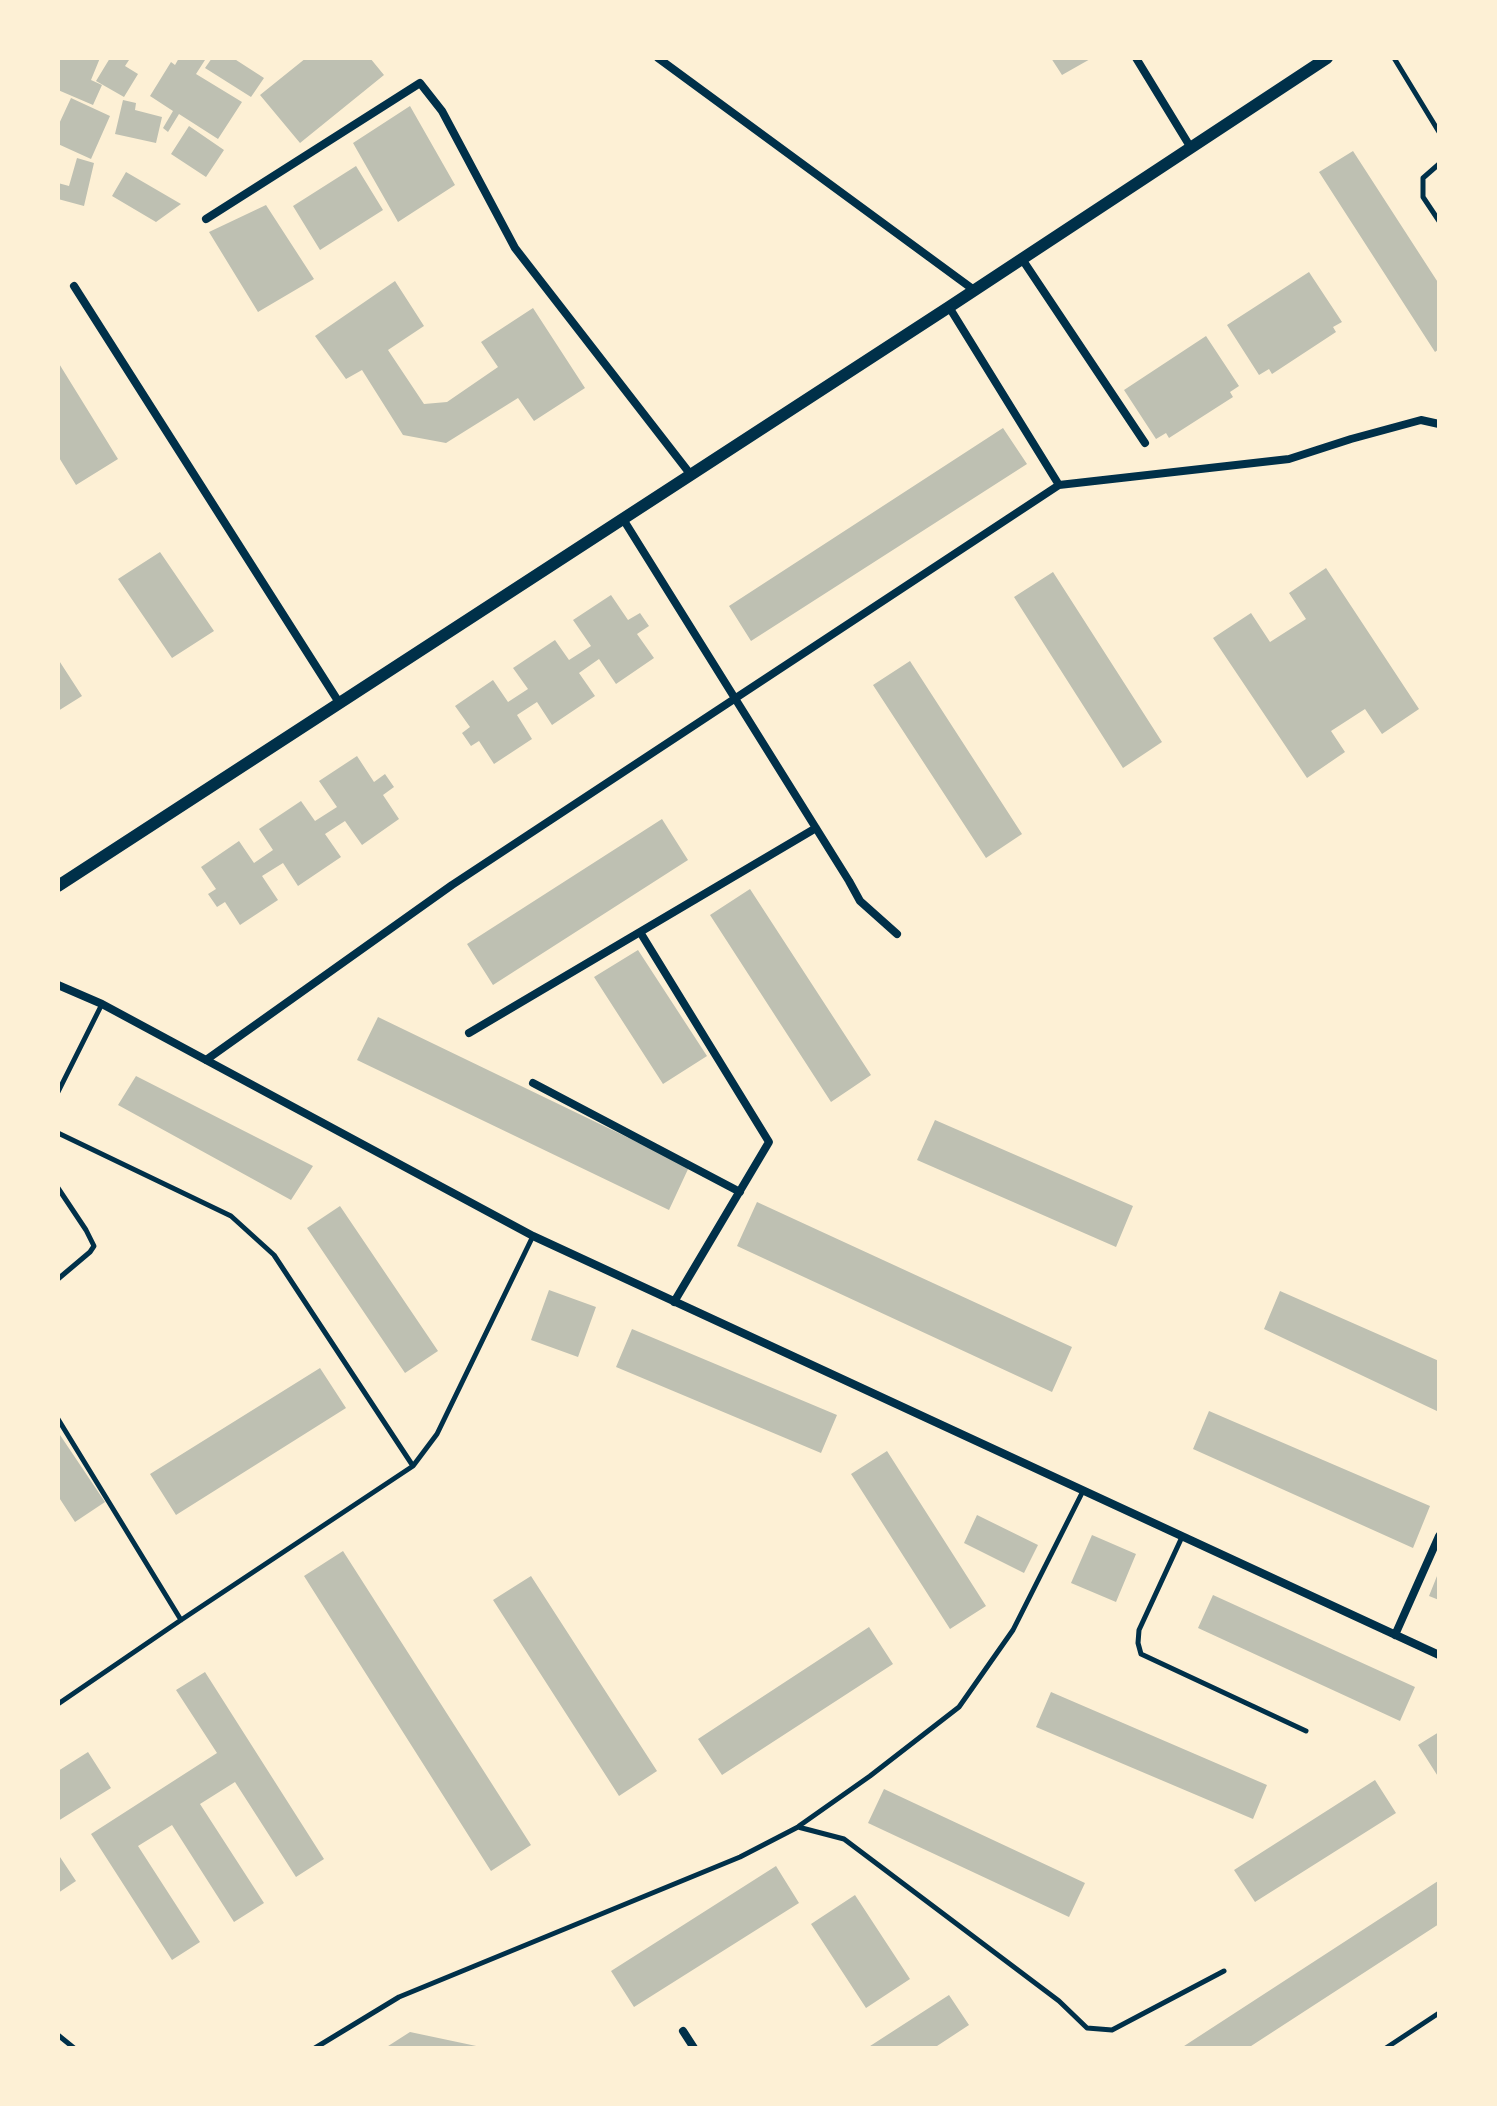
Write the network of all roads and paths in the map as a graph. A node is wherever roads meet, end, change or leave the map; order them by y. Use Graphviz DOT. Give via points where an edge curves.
graph roads {
  1 [pos="658,58"];
  2 [pos="1136,58"];
  3 [pos="1327,58"];
  4 [pos="1394,58"];
  5 [pos="1439,132"];
  6 [pos="1191,148"];
  7 [pos="1439,164"];
  8 [pos="206,219"];
  9 [pos="1439,221"];
  10 [pos="1022,259"];
  11 [pos="74,286"];
  12 [pos="974,290"];
  13 [pos="949,307"];
  14 [pos="1439,424"];
  15 [pos="1145,443"];
  16 [pos="691,475"];
  17 [pos="1059,485"];
  18 [pos="623,519"];
  19 [pos="735,699"];
  20 [pos="340,704"];
  21 [pos="816,828"];
  22 [pos="58,886"];
  23 [pos="640,932"];
  24 [pos="897,934"];
  25 [pos="58,985"];
  26 [pos="102,1004"];
  27 [pos="469,1033"];
  28 [pos="206,1060"];
  29 [pos="533,1083"];
  30 [pos="58,1092"];
  31 [pos="58,1133"];
  32 [pos="58,1188"];
  33 [pos="740,1192"];
  34 [pos="533,1236"];
  35 [pos="58,1279"];
  36 [pos="674,1302"];
  37 [pos="58,1419"];
  38 [pos="413,1466"];
  39 [pos="1083,1491"];
  40 [pos="1439,1536"];
  41 [pos="1182,1537"];
  42 [pos="181,1620"];
  43 [pos="1395,1635"];
  44 [pos="1439,1655"];
  45 [pos="58,1704"];
  46 [pos="1306,1731"];
  47 [pos="798,1827"];
  48 [pos="1224,1971"];
  49 [pos="1439,2013"];
  50 [pos="683,2031"];
  51 [pos="58,2035"];
  52 [pos="74,2048"];
  53 [pos="315,2048"];
  54 [pos="694,2048"];
  55 [pos="1386,2048"];
  1 -- 12 [label="street"];
  2 -- 6 [label="street"];
  3 -- 6 [label="street"];
  4 -- 5 [label="lane"];
  6 -- 10 [label="street"];
  7 -- 9 [label="lane" via="1423,178 1423,197"];
  8 -- 16 [label="street" via="420,83 442,111 515,248"];
  10 -- 12 [label="street"];
  10 -- 15 [label="street"];
  11 -- 20 [label="street"];
  12 -- 13 [label="street"];
  13 -- 16 [label="street"];
  13 -- 17 [label="street"];
  14 -- 17 [label="street" via="1421,420 1289,459"];
  16 -- 18 [label="street"];
  17 -- 19 [label="street"];
  18 -- 19 [label="street"];
  18 -- 20 [label="street"];
  19 -- 21 [label="street"];
  19 -- 28 [label="street" via="452,885"];
  20 -- 22 [label="street"];
  21 -- 23 [label="street"];
  21 -- 24 [label="street" via="860,901"];
  23 -- 27 [label="street"];
  23 -- 33 [label="street" via="769,1142"];
  25 -- 26 [label="street"];
  26 -- 28 [label="street"];
  26 -- 30 [label="lane"];
  28 -- 34 [label="street"];
  29 -- 33 [label="street"];
  31 -- 38 [label="lane" via="231,1216 274,1255"];
  32 -- 35 [label="lane" via="94,1246"];
  33 -- 36 [label="street"];
  34 -- 36 [label="street"];
  34 -- 38 [label="lane" via="437,1434"];
  36 -- 39 [label="street"];
  37 -- 42 [label="lane"];
  38 -- 42 [label="lane"];
  39 -- 41 [label="street"];
  39 -- 47 [label="lane" via="1013,1630 959,1707"];
  40 -- 43 [label="street"];
  41 -- 43 [label="street"];
  41 -- 46 [label="lane" via="1139,1630 1141,1654"];
  42 -- 45 [label="lane"];
  43 -- 44 [label="street"];
  47 -- 48 [label="lane" via="844,1839 1059,2001 1087,2028 1112,2030"];
  47 -- 53 [label="lane" via="740,1857 399,1997"];
  49 -- 55 [label="lane"];
  50 -- 54 [label="street"];
  51 -- 52 [label="lane"];
}
